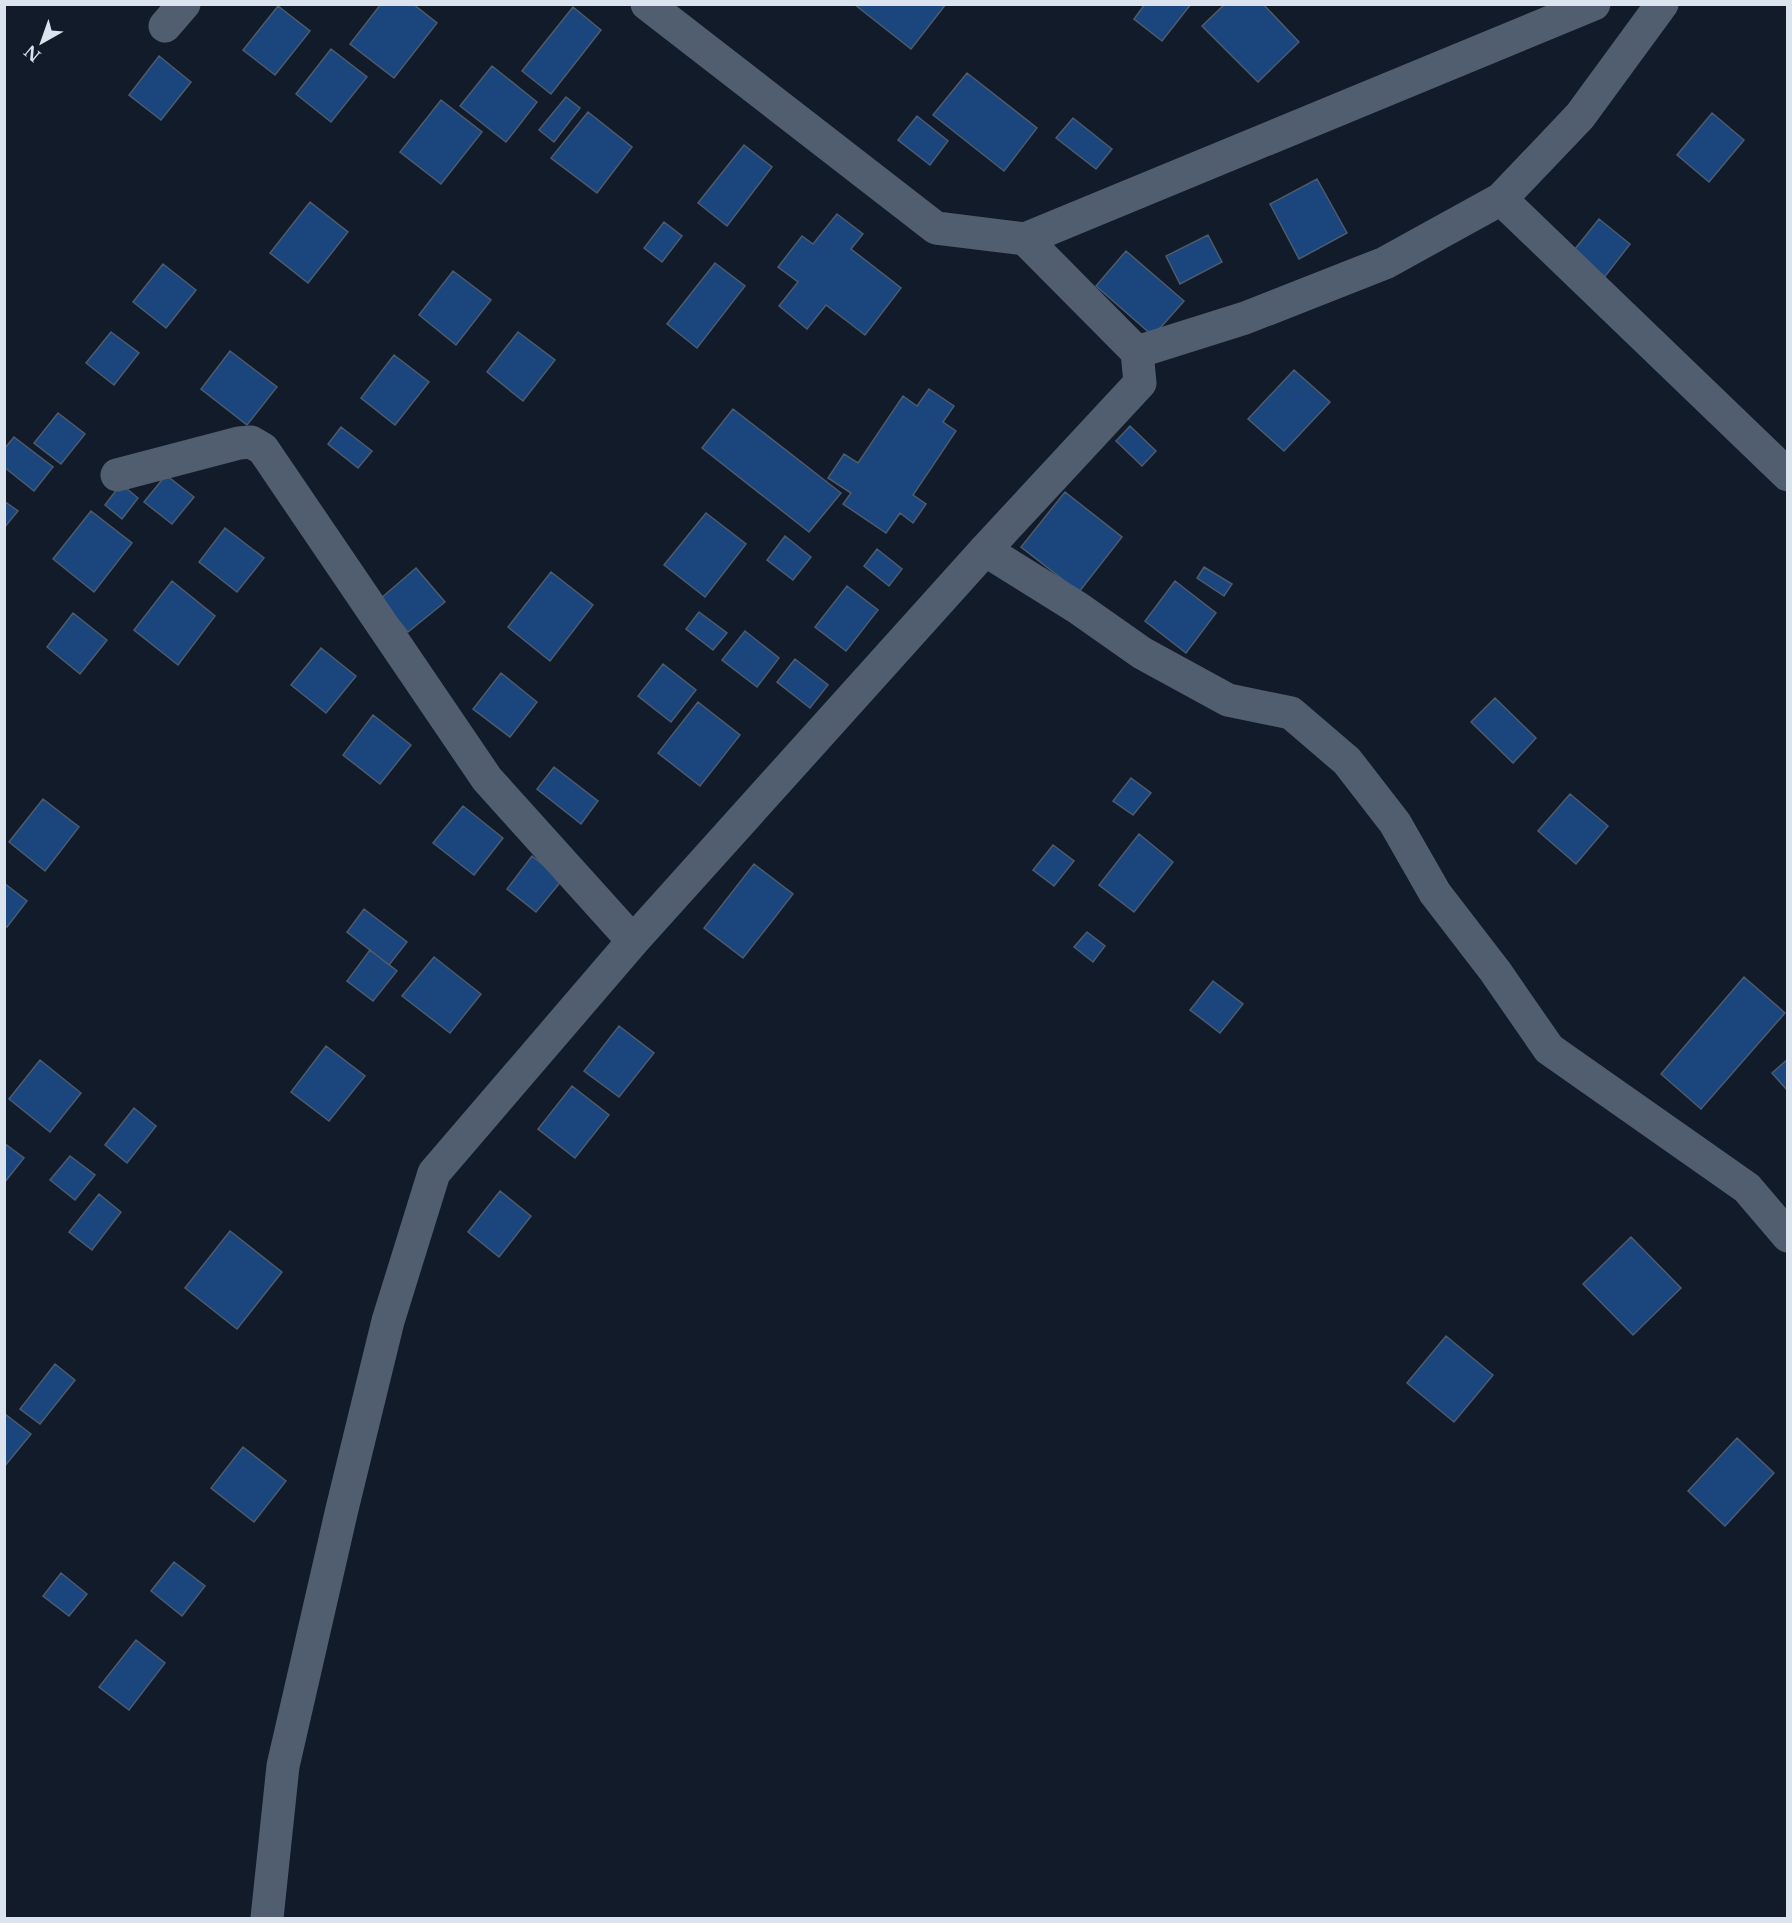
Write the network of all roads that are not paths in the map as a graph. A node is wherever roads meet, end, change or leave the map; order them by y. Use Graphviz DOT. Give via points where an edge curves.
graph roads {
  1 [pos="647,4"];
  2 [pos="1594,4"];
  3 [pos="1662,4"];
  4 [pos="1501,199"];
  5 [pos="1025,239"];
  6 [pos="1137,352"];
  7 [pos="117,475"];
  8 [pos="1788,475"];
  9 [pos="985,550"];
  10 [pos="633,941"];
  11 [pos="1788,1236"];
  12 [pos="267,1918"];
  1 -- 5 [label="street" via="936,228"];
  2 -- 5 [label="street"];
  3 -- 4 [label="street" via="1580,116"];
  4 -- 6 [label="street" via="1385,263 1245,318"];
  4 -- 8 [label="street"];
  5 -- 6 [label="street"];
  6 -- 9 [label="street" via="1140,383"];
  7 -- 10 [label="street" via="239,443 251,442 263,449 488,778"];
  9 -- 10 [label="street"];
  9 -- 11 [label="street" via="1142,653 1228,700 1291,713 1347,761 1395,823 1435,893 1549,1049 1747,1188"];
  10 -- 12 [label="street" via="434,1173 385,1332 282,1766"];
}
